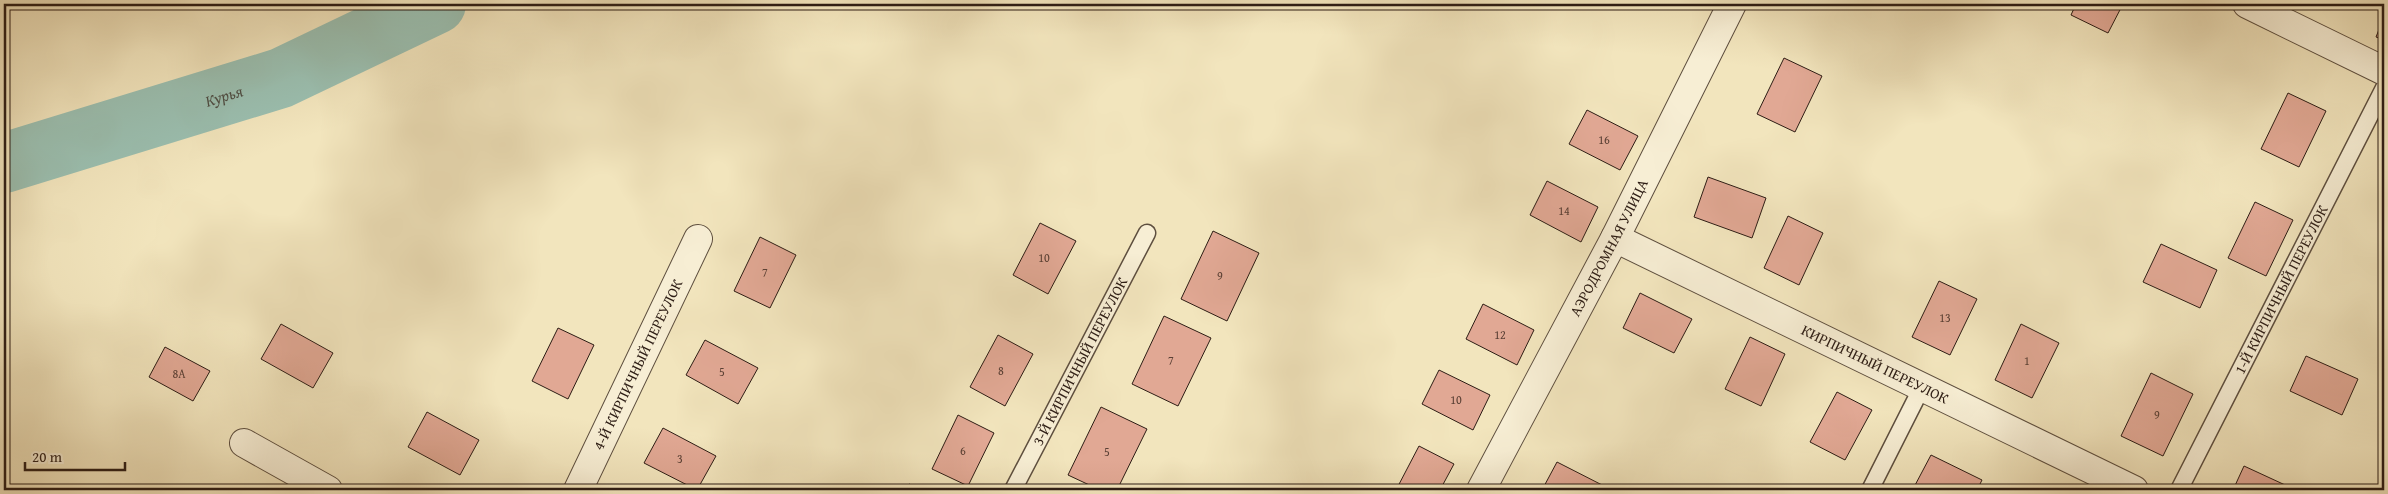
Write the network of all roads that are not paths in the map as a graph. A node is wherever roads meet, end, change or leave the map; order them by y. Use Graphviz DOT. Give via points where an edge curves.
graph roads {
  1 [pos="1732,4"];
  2 [pos="2247,4"];
  3 [pos="2384,71"];
  4 [pos="2384,88"];
  5 [pos="1147,233"];
  6 [pos="1615,238"];
  7 [pos="698,239"];
  8 [pos="1922,387"];
  9 [pos="244,443"];
  10 [pos="328,490"];
  11 [pos="578,490"];
  12 [pos="1013,490"];
  13 [pos="1481,490"];
  14 [pos="1870,490"];
  15 [pos="2134,490"];
  16 [pos="2179,490"];
  1 -- 6 [label="street, АЭРОДРОМНАЯ УЛИЦА"];
  2 -- 3 [label="street"];
  4 -- 16 [label="lane, 1-Й КИРПИЧНЫЙ ПЕРЕУЛОК"];
  5 -- 12 [label="lane, 3-Й КИРПИЧНЫЙ ПЕРЕУЛОК"];
  6 -- 8 [label="street, КИРПИЧНЫЙ ПЕРЕУЛОК"];
  6 -- 13 [label="street, АЭРОДРОМНАЯ УЛИЦА"];
  7 -- 11 [label="street, 4-Й КИРПИЧНЫЙ ПЕРЕУЛОК"];
  8 -- 14 [label="lane"];
  8 -- 15 [label="street, КИРПИЧНЫЙ ПЕРЕУЛОК"];
  9 -- 10 [label="street"];
}
